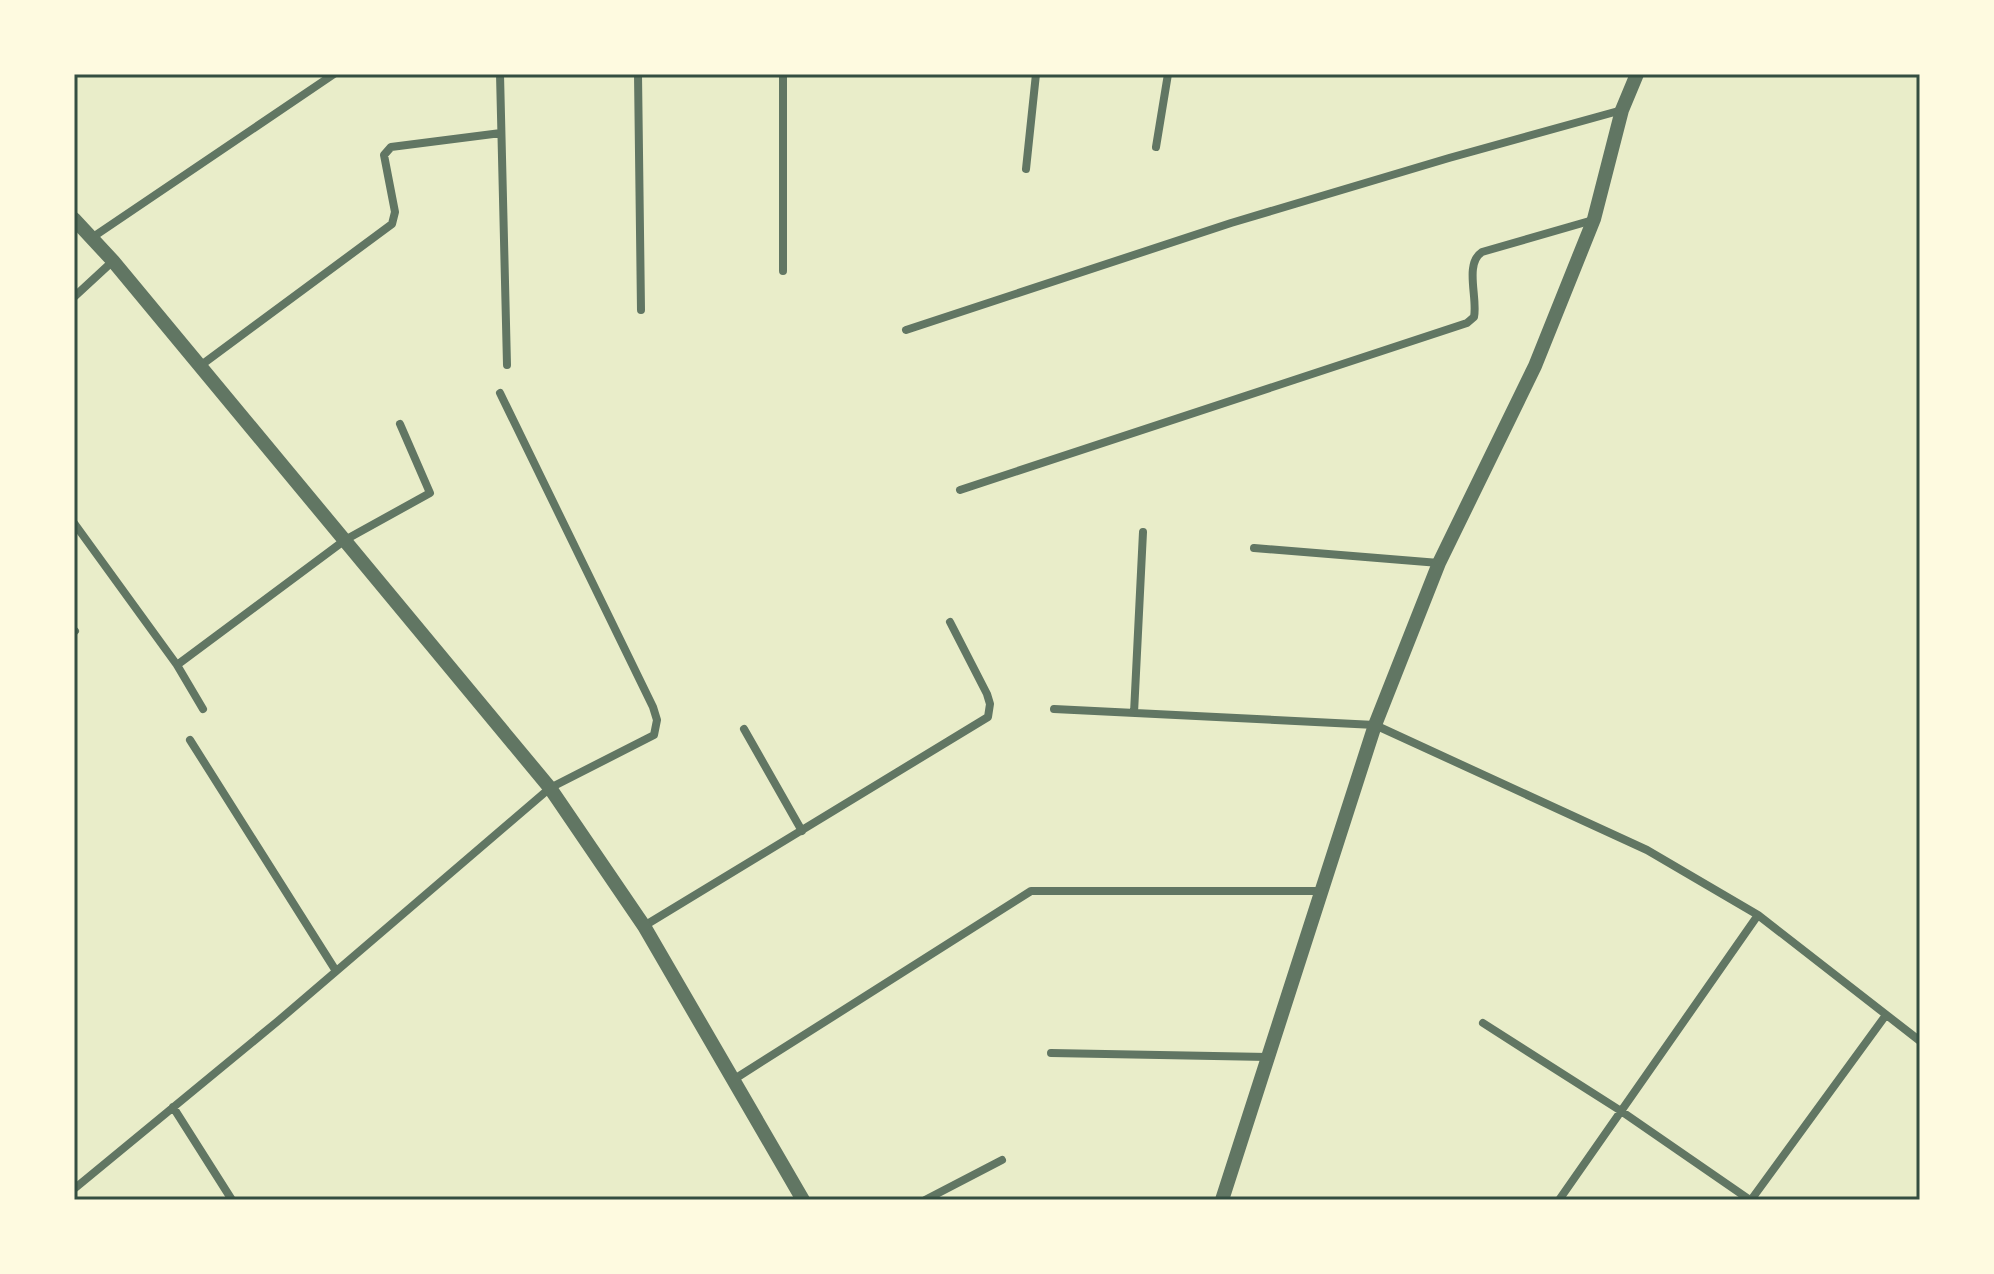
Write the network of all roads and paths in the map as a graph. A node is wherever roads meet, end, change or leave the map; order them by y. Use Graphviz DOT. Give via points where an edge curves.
graph roads {
  1 [pos="334,74"];
  2 [pos="500,74"];
  3 [pos="638,74"];
  4 [pos="783,74"];
  5 [pos="1036,74"];
  6 [pos="1168,74"];
  7 [pos="1637,74"];
  8 [pos="1622,110"];
  9 [pos="501,133"];
  10 [pos="1156,147"];
  11 [pos="1026,169"];
  12 [pos="74,219"];
  13 [pos="1594,219"];
  14 [pos="93,237"];
  15 [pos="113,261"];
  16 [pos="783,271"];
  17 [pos="74,297"];
  18 [pos="641,310"];
  19 [pos="906,330"];
  20 [pos="507,365"];
  21 [pos="200,366"];
  22 [pos="500,393"];
  23 [pos="400,424"];
  24 [pos="960,490"];
  25 [pos="74,523"];
  26 [pos="1143,532"];
  27 [pos="345,540"];
  28 [pos="1254,548"];
  29 [pos="1439,563"];
  30 [pos="950,622"];
  31 [pos="177,665"];
  32 [pos="203,709"];
  33 [pos="1054,709"];
  34 [pos="1134,713"];
  35 [pos="1375,725"];
  36 [pos="744,729"];
  37 [pos="190,740"];
  38 [pos="550,788"];
  39 [pos="802,831"];
  40 [pos="1322,891"];
  41 [pos="1758,915"];
  42 [pos="644,926"];
  43 [pos="336,971"];
  44 [pos="1886,1015"];
  45 [pos="1483,1023"];
  46 [pos="1920,1041"];
  47 [pos="1051,1053"];
  48 [pos="1268,1057"];
  49 [pos="733,1080"];
  50 [pos="173,1107"];
  51 [pos="1621,1111"];
  52 [pos="1002,1160"];
  53 [pos="74,1189"];
  54 [pos="232,1200"];
  55 [pos="803,1200"];
  56 [pos="925,1200"];
  57 [pos="1222,1200"];
  58 [pos="1559,1200"];
  59 [pos="1751,1200"];
  1 -- 14 [label="street"];
  2 -- 9 [label="street"];
  3 -- 18 [label="street"];
  4 -- 16 [label="street"];
  5 -- 11 [label="street"];
  6 -- 10 [label="street"];
  7 -- 8 [label="street"];
  8 -- 13 [label="street"];
  8 -- 19 [label="street" via="1231,223"];
  9 -- 20 [label="street"];
  9 -- 21 [label="street" via="387,150 392,224"];
  12 -- 14 [label="street"];
  13 -- 24 [label="street" via="1476,256 1476,308 1467,323"];
  13 -- 29 [label="street" via="1535,366"];
  14 -- 15 [label="street"];
  15 -- 17 [label="street"];
  15 -- 21 [label="street"];
  21 -- 27 [label="street"];
  22 -- 38 [label="street" via="657,720 654,735"];
  23 -- 27 [label="street" via="430,493"];
  25 -- 31 [label="street"];
  26 -- 34 [label="street"];
  27 -- 31 [label="street"];
  27 -- 38 [label="street"];
  28 -- 29 [label="street"];
  29 -- 35 [label="street"];
  30 -- 39 [label="street" via="987,694 988,717"];
  31 -- 32 [label="street"];
  33 -- 34 [label="street"];
  34 -- 35 [label="street"];
  35 -- 40 [label="street"];
  35 -- 41 [label="street" via="1647,850"];
  36 -- 39 [label="street"];
  37 -- 43 [label="street"];
  38 -- 42 [label="street"];
  38 -- 43 [label="street"];
  39 -- 42 [label="street"];
  40 -- 48 [label="street"];
  40 -- 49 [label="street" via="1031,891"];
  41 -- 44 [label="street"];
  41 -- 51 [label="street"];
  42 -- 49 [label="street"];
  43 -- 50 [label="street"];
  44 -- 46 [label="street"];
  44 -- 59 [label="street"];
  45 -- 51 [label="street"];
  47 -- 48 [label="street"];
  48 -- 57 [label="street"];
  49 -- 55 [label="street"];
  50 -- 53 [label="street"];
  50 -- 54 [label="street"];
  51 -- 58 [label="street"];
  51 -- 59 [label="street"];
  52 -- 56 [label="street"];
}
